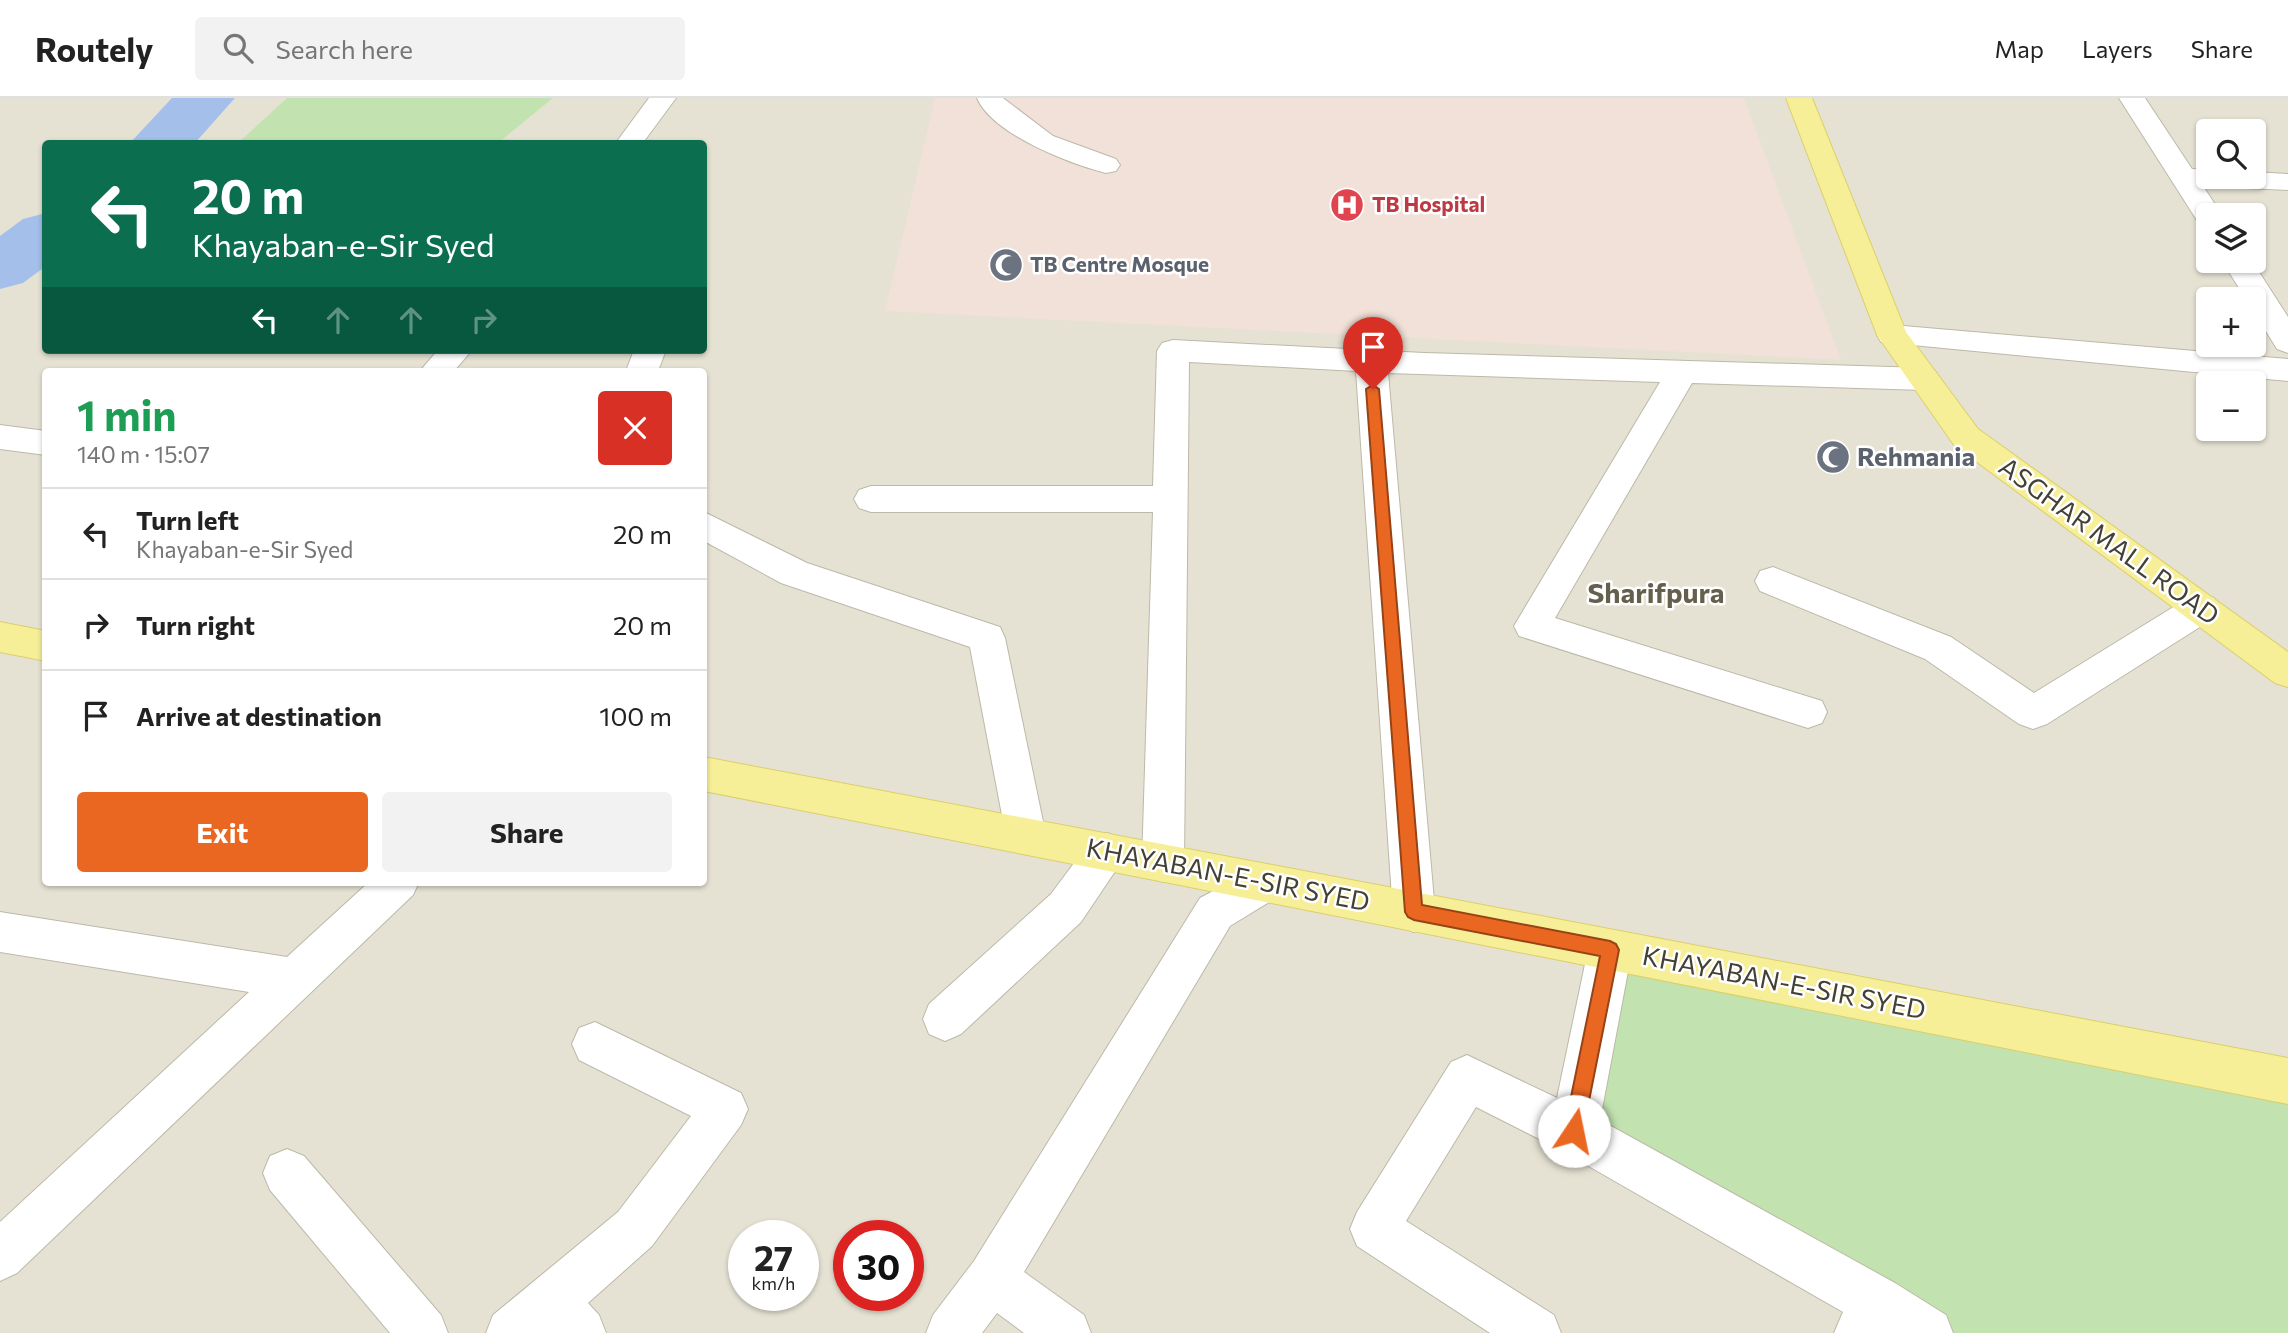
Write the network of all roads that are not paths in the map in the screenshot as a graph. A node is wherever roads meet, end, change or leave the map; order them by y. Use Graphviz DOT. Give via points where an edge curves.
graph roads {
  1 [pos="663,98"];
  2 [pos="990,98"];
  3 [pos="1799,98"];
  4 [pos="2132,98"];
  5 [pos="631,140"];
  6 [pos="1106,165"];
  7 [pos="2184,177"];
  8 [pos="2288,182"];
  9 [pos="2200,203"];
  10 [pos="2245,273"];
  11 [pos="1892,335"];
  12 [pos="2288,342"];
  13 [pos="1371,362"];
  14 [pos="2288,370"];
  15 [pos="1683,371"];
  16 [pos="1924,379"];
  17 [pos="0,437"];
  18 [pos="42,442"];
  19 [pos="871,499"];
  20 [pos="1170,499"];
  21 [pos="707,527"];
  22 [pos="1773,582"];
  23 [pos="2201,608"];
  24 [pos="2288,672"];
  25 [pos="1808,712"];
  26 [pos="707,775"];
  27 [pos="1026,836"];
  28 [pos="1107,852"];
  29 [pos="1163,863"];
  30 [pos="1264,883"];
  31 [pos="394,886"];
  32 [pos="1414,912"];
  33 [pos="0,932"];
  34 [pos="1610,950"];
  35 [pos="295,979"];
  36 [pos="945,1019"];
  37 [pos="595,1044"];
  38 [pos="2288,1081"];
  39 [pos="1574,1131"];
  40 [pos="287,1173"];
  41 [pos="0,1256"];
  42 [pos="992,1279"];
  43 [pos="566,1317"];
  44 [pos="1868,1317"];
  45 [pos="424,1333"];
  46 [pos="511,1333"];
  47 [pos="951,1333"];
  48 [pos="1066,1333"];
  49 [pos="1536,1333"];
  50 [pos="1928,1333"];
  1 -- 5 [label="street"];
  2 -- 6 [label="street" via="993,106 1044,142"];
  3 -- 11 [label="main road, ASGHAR MALL ROAD"];
  4 -- 7 [label="street"];
  7 -- 8 [label="street"];
  7 -- 9 [label="street"];
  10 -- 12 [label="street"];
  11 -- 14 [label="street"];
  11 -- 16 [label="main road, ASGHAR MALL ROAD"];
  13 -- 15 [label="street"];
  13 -- 20 [label="street" via="1173,351"];
  13 -- 32 [label="street"];
  15 -- 16 [label="street"];
  15 -- 25 [label="street" via="1532,625"];
  16 -- 23 [label="main road, ASGHAR MALL ROAD" via="1966,437"];
  17 -- 18 [label="street"];
  19 -- 20 [label="street"];
  20 -- 29 [label="street"];
  21 -- 27 [label="street" via="794,573 987,638"];
  22 -- 23 [label="street" via="1938,648 2033,713"];
  23 -- 24 [label="main road, ASGHAR MALL ROAD"];
  26 -- 27 [label="main road, KHAYABAN-E-SIR SYED"];
  27 -- 28 [label="main road, KHAYABAN-E-SIR SYED"];
  28 -- 29 [label="main road, KHAYABAN-E-SIR SYED"];
  28 -- 36 [label="street" via="1066,908"];
  29 -- 30 [label="main road, KHAYABAN-E-SIR SYED"];
  30 -- 32 [label="main road, KHAYABAN-E-SIR SYED"];
  30 -- 42 [label="street" via="1216,912"];
  31 -- 35 [label="street"];
  32 -- 34 [label="main road, KHAYABAN-E-SIR SYED"];
  33 -- 35 [label="street"];
  34 -- 38 [label="main road, KHAYABAN-E-SIR SYED"];
  34 -- 39 [label="street"];
  35 -- 41 [label="street"];
  37 -- 43 [label="street" via="725,1109"];
  39 -- 44 [label="street"];
  39 -- 49 [label="street" via="1467,1078 1374,1229"];
  40 -- 45 [label="street"];
  42 -- 47 [label="street"];
  42 -- 48 [label="street"];
  43 -- 46 [label="street"];
  44 -- 50 [label="street"];
}
